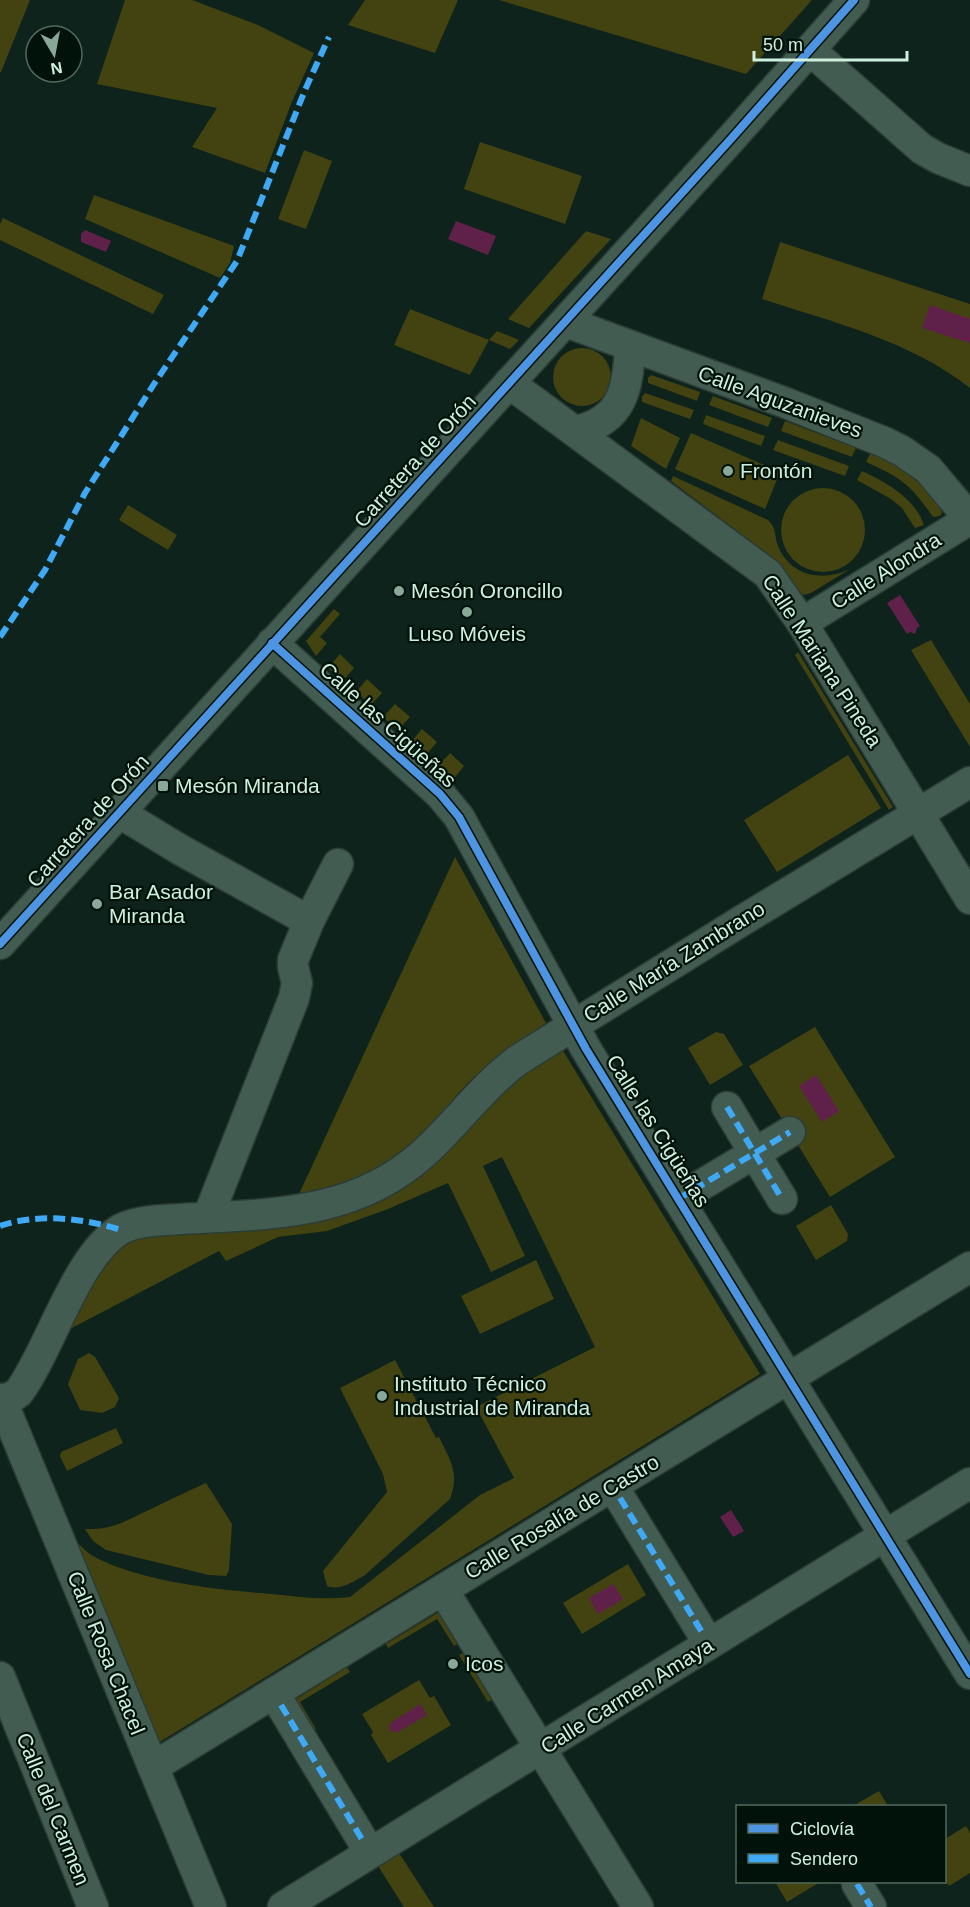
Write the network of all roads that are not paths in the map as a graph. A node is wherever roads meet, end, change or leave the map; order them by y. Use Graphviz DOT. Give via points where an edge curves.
graph roads {
  1 [pos="854,0"];
  2 [pos="810,50"];
  3 [pos="970,171"];
  4 [pos="566,322"];
  5 [pos="630,346"];
  6 [pos="509,383"];
  7 [pos="576,431"];
  8 [pos="970,519"];
  9 [pos="802,623"];
  10 [pos="272,643"];
  11 [pos="970,782"];
  12 [pos="120,813"];
  13 [pos="918,813"];
  14 [pos="338,864"];
  15 [pos="970,899"];
  16 [pos="309,921"];
  17 [pos="0,944"];
  18 [pos="572,1025"];
  19 [pos="727,1107"];
  20 [pos="790,1132"];
  21 [pos="754,1153"];
  22 [pos="678,1199"];
  23 [pos="782,1199"];
  24 [pos="208,1217"];
  25 [pos="970,1267"];
  26 [pos="788,1379"];
  27 [pos="1,1400"];
  28 [pos="970,1484"];
  29 [pos="620,1498"];
  30 [pos="885,1536"];
  31 [pos="443,1590"];
  32 [pos="703,1634"];
  33 [pos="970,1674"];
  34 [pos="0,1677"];
  35 [pos="280,1705"];
  36 [pos="11,1738"];
  37 [pos="540,1750"];
  38 [pos="153,1767"];
  39 [pos="363,1842"];
  40 [pos="93,1907"];
  41 [pos="211,1907"];
  42 [pos="283,1907"];
  43 [pos="638,1907"];
  1 -- 2 [label="street, Carretera de Orón"];
  2 -- 3 [label="street" via="922,149"];
  2 -- 4 [label="street, Carretera de Orón"];
  4 -- 5 [label="street, Calle Aguzanieves"];
  4 -- 6 [label="street, Carretera de Orón"];
  5 -- 7 [label="street" via="622,398 602,421"];
  5 -- 8 [label="street, Calle Aguzanieves" via="893,447 928,469"];
  6 -- 7 [label="street, Calle Mariana Pineda"];
  6 -- 10 [label="street, Carretera de Orón"];
  7 -- 9 [label="street, Calle Mariana Pineda" via="758,565 775,582"];
  8 -- 9 [label="street, Calle Alondra"];
  9 -- 13 [label="street, Calle Mariana Pineda"];
  10 -- 12 [label="street, Carretera de Orón"];
  10 -- 18 [label="street, Calle las Cigüeñas" via="440,794 459,817"];
  11 -- 13 [label="street, Calle María Zambrano"];
  12 -- 16 [label="street, Carretera de Orón"];
  12 -- 17 [label="street, Carretera de Orón"];
  13 -- 15 [label="street, Calle Mariana Pineda"];
  13 -- 18 [label="street, Calle María Zambrano"];
  14 -- 16 [label="street"];
  16 -- 24 [label="street" via="293,960 297,983 294,998"];
  18 -- 22 [label="street, Calle las Cigüeñas"];
  18 -- 24 [label="street, Calle María Zambrano" via="497,1076 424,1153 373,1189 306,1210"];
  19 -- 21 [label="street"];
  20 -- 21 [label="street, Calle las Cigüeñas"];
  21 -- 22 [label="street, Calle las Cigüeñas"];
  21 -- 23 [label="street"];
  22 -- 26 [label="street, Calle las Cigüeñas"];
  24 -- 27 [label="street, Calle María Zambrano" via="141,1222 108,1239 93,1255 26,1383 17,1395"];
  25 -- 26 [label="street, Calle Rosalía de Castro"];
  26 -- 30 [label="street, Calle las Cigüeñas"];
  26 -- 31 [label="street, Calle Rosalía de Castro"];
  27 -- 38 [label="street, Calle Rosa Chacel"];
  28 -- 30 [label="street, Calle Carmen Amaya"];
  29 -- 32 [label="street"];
  30 -- 33 [label="street, Calle las Cigüeñas"];
  30 -- 37 [label="street, Calle Carmen Amaya"];
  31 -- 37 [label="street"];
  31 -- 38 [label="street, Calle Rosalía de Castro"];
  34 -- 36 [label="street, Calle del Carmen"];
  35 -- 39 [label="street"];
  36 -- 40 [label="street, Calle del Carmen"];
  37 -- 42 [label="street, Calle Carmen Amaya"];
  37 -- 43 [label="street"];
  38 -- 41 [label="street, Calle Rosa Chacel"];
}
